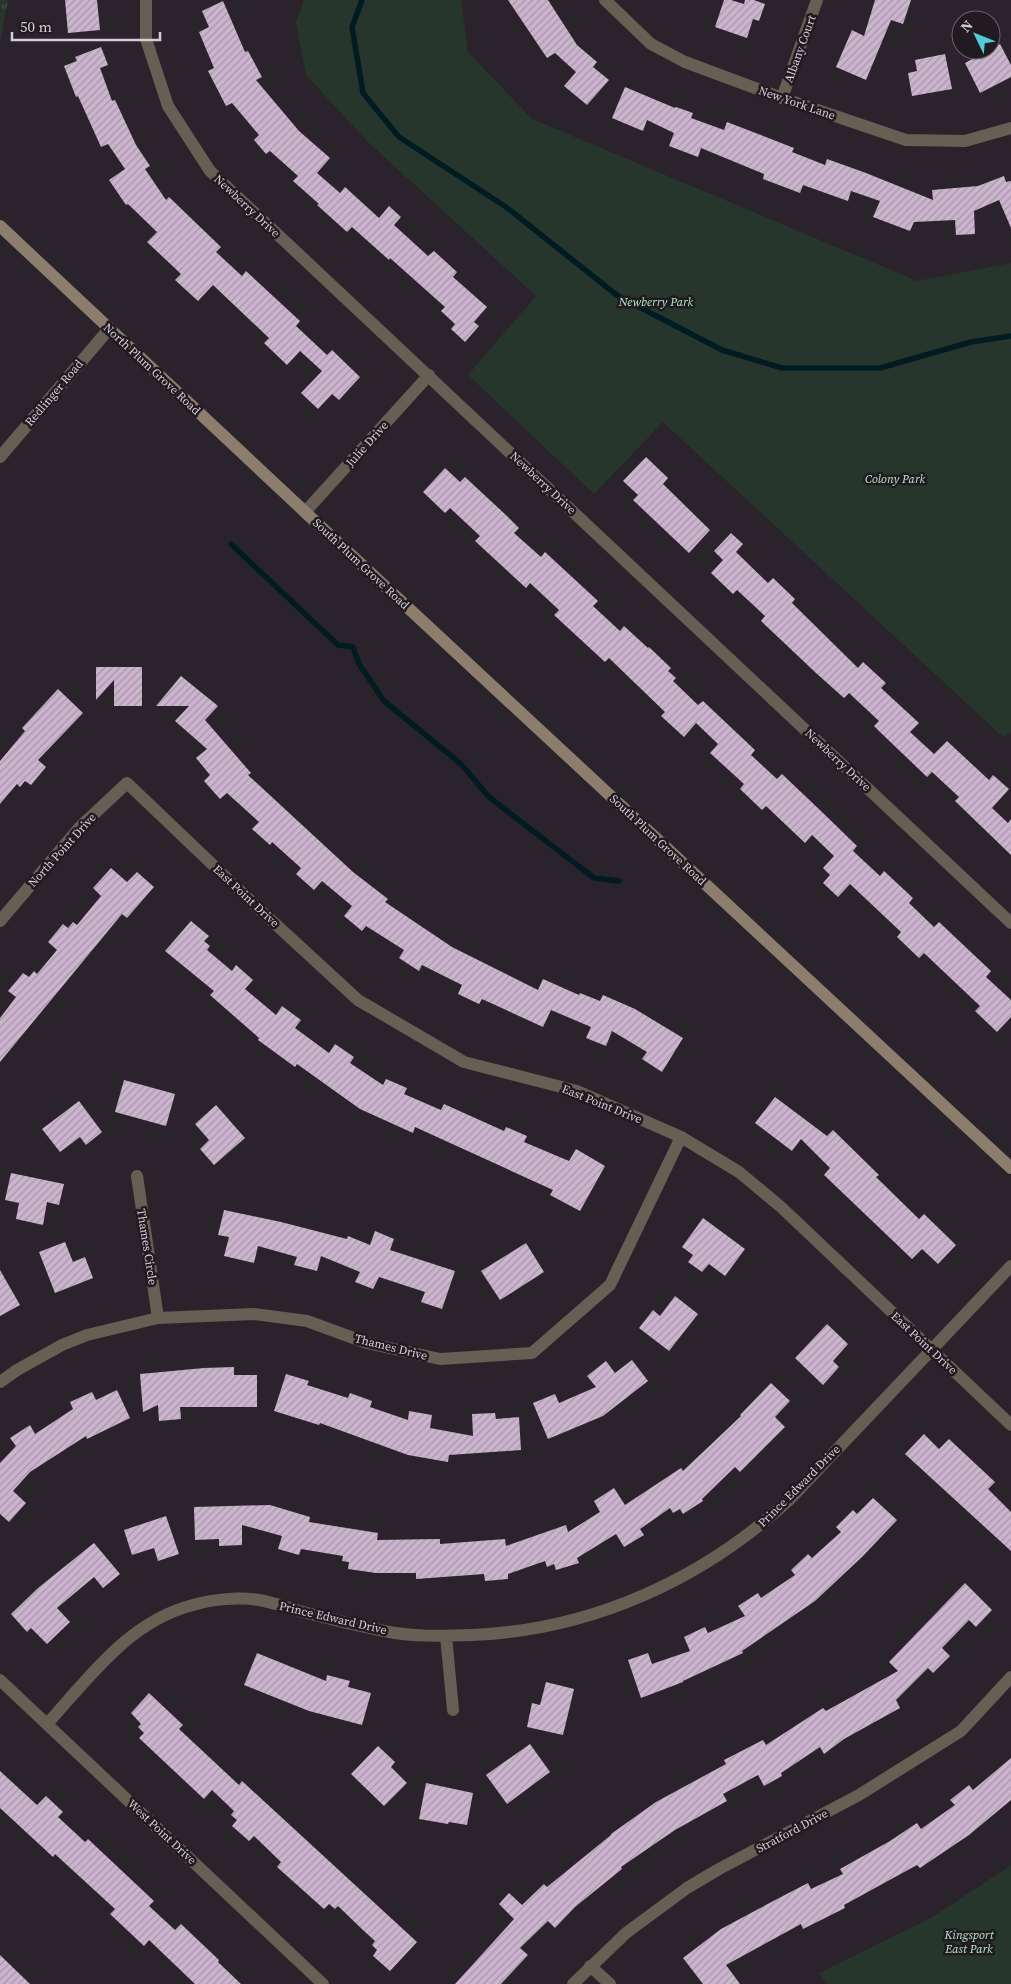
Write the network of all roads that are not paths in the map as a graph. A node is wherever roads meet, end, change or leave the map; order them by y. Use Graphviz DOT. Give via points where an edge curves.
graph roads {
  1 [pos="146,0"];
  2 [pos="605,0"];
  3 [pos="817,0"];
  4 [pos="782,98"];
  5 [pos="1011,128"];
  6 [pos="0,226"];
  7 [pos="108,329"];
  8 [pos="429,375"];
  9 [pos="0,457"];
  10 [pos="305,512"];
  11 [pos="127,783"];
  12 [pos="0,921"];
  13 [pos="1011,923"];
  14 [pos="681,1137"];
  15 [pos="1011,1168"];
  16 [pos="137,1176"];
  17 [pos="1011,1266"];
  18 [pos="158,1318"];
  19 [pos="931,1350"];
  20 [pos="0,1382"];
  21 [pos="1011,1425"];
  22 [pos="446,1636"];
  23 [pos="1011,1677"];
  24 [pos="0,1680"];
  25 [pos="452,1710"];
  26 [pos="47,1724"];
  27 [pos="590,1966"];
  28 [pos="323,1984"];
  29 [pos="573,1984"];
  30 [pos="610,1984"];
  1 -- 8 [label="street, Newberry Drive" via="146,39 168,106 210,172"];
  2 -- 4 [label="street, New York Lane" via="651,44 685,62"];
  3 -- 4 [label="street, Albany Court"];
  4 -- 5 [label="street, New York Lane" via="906,140 965,140"];
  6 -- 7 [label="street, North Plum Grove Road"];
  7 -- 9 [label="street, Redlinger Road"];
  7 -- 10 [label="street, North Plum Grove Road"];
  8 -- 10 [label="street, Julie Drive"];
  8 -- 13 [label="street, Newberry Drive"];
  10 -- 15 [label="street, South Plum Grove Road"];
  11 -- 12 [label="street, North Point Drive" via="80,827"];
  11 -- 14 [label="street, East Point Drive" via="358,1000 464,1062 576,1091"];
  14 -- 18 [label="street, Thames Drive" via="610,1285 532,1353 440,1359 367,1343 307,1321 254,1314"];
  14 -- 19 [label="street, East Point Drive" via="746,1178 781,1207"];
  16 -- 18 [label="street, Thames Circle"];
  17 -- 19 [label="street, Prince Edward Drive"];
  18 -- 20 [label="street, Thames Drive" via="87,1335 55,1349"];
  19 -- 21 [label="street, East Point Drive"];
  19 -- 22 [label="street, Prince Edward Drive" via="783,1505 754,1530 691,1573 614,1608 565,1623 505,1634"];
  22 -- 25 [label="street"];
  22 -- 26 [label="street, Prince Edward Drive" via="387,1632 259,1600 223,1600 193,1605 161,1616 134,1633"];
  23 -- 27 [label="street, Stratford Drive" via="961,1731 859,1796 687,1888 626,1933"];
  24 -- 26 [label="street, West Point Drive"];
  26 -- 28 [label="street, West Point Drive"];
  27 -- 29 [label="street, Stratford Drive"];
  27 -- 30 [label="street"];
}
